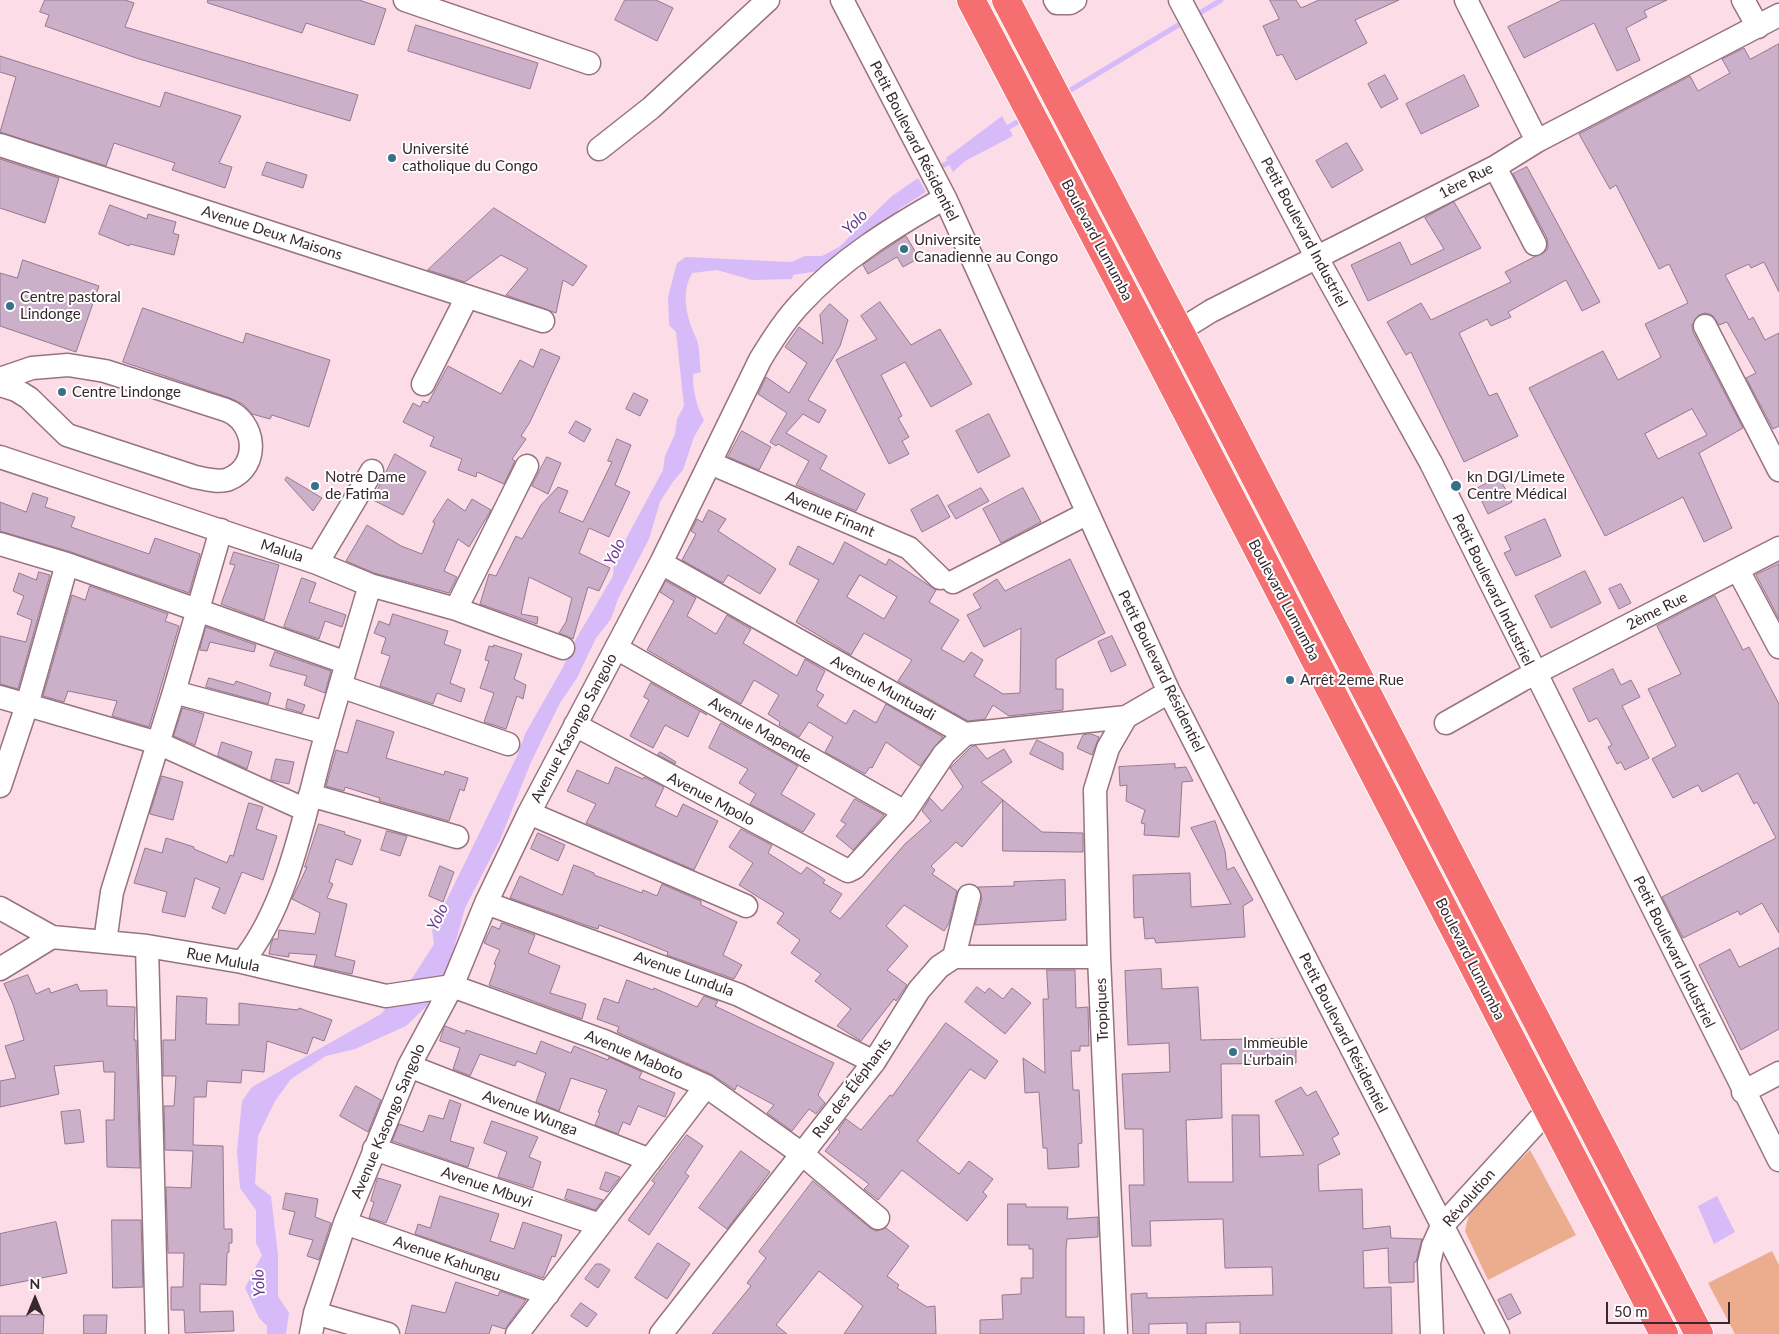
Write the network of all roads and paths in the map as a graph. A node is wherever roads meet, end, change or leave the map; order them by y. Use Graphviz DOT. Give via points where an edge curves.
graph roads {
  1 [pos="405,0"];
  2 [pos="768,0"];
  3 [pos="842,0"];
  4 [pos="971,0"];
  5 [pos="1006,0"];
  6 [pos="1055,0"];
  7 [pos="1075,0"];
  8 [pos="1180,0"];
  9 [pos="1466,0"];
  10 [pos="1743,0"];
  11 [pos="1779,15"];
  12 [pos="1758,27"];
  13 [pos="589,63"];
  14 [pos="1536,141"];
  15 [pos="0,145"];
  16 [pos="599,149"];
  17 [pos="1495,167"];
  18 [pos="943,194"];
  19 [pos="1535,244"];
  20 [pos="1317,258"];
  21 [pos="467,297"];
  22 [pos="543,321"];
  23 [pos="1705,326"];
  24 [pos="1179,330"];
  25 [pos="1153,347"];
  26 [pos="0,379"];
  27 [pos="423,384"];
  28 [pos="0,385"];
  29 [pos="0,457"];
  30 [pos="710,463"];
  31 [pos="527,466"];
  32 [pos="1779,470"];
  33 [pos="372,471"];
  34 [pos="1088,513"];
  35 [pos="221,530"];
  36 [pos="0,544"];
  37 [pos="1779,548"];
  38 [pos="317,563"];
  39 [pos="661,563"];
  40 [pos="67,564"];
  41 [pos="1738,570"];
  42 [pos="370,585"];
  43 [pos="456,609"];
  44 [pos="197,611"];
  45 [pos="1779,647"];
  46 [pos="563,648"];
  47 [pos="616,648"];
  48 [pos="347,663"];
  49 [pos="1535,674"];
  50 [pos="340,686"];
  51 [pos="174,692"];
  52 [pos="1169,692"];
  53 [pos="0,697"];
  54 [pos="28,705"];
  55 [pos="1126,717"];
  56 [pos="1446,724"];
  57 [pos="574,725"];
  58 [pos="327,733"];
  59 [pos="965,734"];
  60 [pos="158,743"];
  61 [pos="508,744"];
  62 [pos="0,786"];
  63 [pos="308,802"];
  64 [pos="905,812"];
  65 [pos="529,813"];
  66 [pos="457,838"];
  67 [pos="968,896"];
  68 [pos="486,903"];
  69 [pos="746,906"];
  70 [pos="0,908"];
  71 [pos="52,937"];
  72 [pos="105,942"];
  73 [pos="147,946"];
  74 [pos="954,957"];
  75 [pos="1099,957"];
  76 [pos="242,962"];
  77 [pos="0,969"];
  78 [pos="452,986"];
  79 [pos="874,1062"];
  80 [pos="409,1066"];
  81 [pos="1779,1073"];
  82 [pos="706,1086"];
  83 [pos="1743,1092"];
  84 [pos="1548,1110"];
  85 [pos="374,1149"];
  86 [pos="802,1154"];
  87 [pos="650,1160"];
  88 [pos="1779,1160"];
  89 [pos="878,1218"];
  90 [pos="345,1223"];
  91 [pos="600,1225"];
  92 [pos="1442,1226"];
  93 [pos="548,1294"];
  94 [pos="313,1324"];
  95 [pos="157,1334"];
  96 [pos="388,1334"];
  97 [pos="517,1334"];
  98 [pos="661,1334"];
  99 [pos="1116,1334"];
  100 [pos="1432,1334"];
  101 [pos="1498,1334"];
  102 [pos="1664,1334"];
  103 [pos="1698,1334"];
  1 -- 13 [label="street"];
  2 -- 16 [label="street" via="651,108"];
  3 -- 18 [label="street, Petit Boulevard Résidentiel"];
  4 -- 25 [label="highway, Boulevard Lumumba"];
  5 -- 24 [label="highway, Boulevard Lumumba"];
  6 -- 7 [label="street" via="1057,3 1070,3"];
  8 -- 20 [label="street, Petit Boulevard Industriel"];
  9 -- 14 [label="street"];
  10 -- 12 [label="street"];
  11 -- 12 [label="street, 1ère Rue"];
  12 -- 14 [label="street, 1ère Rue"];
  14 -- 17 [label="street, 1ère Rue"];
  15 -- 21 [label="street, Avenue Deux Maisons"];
  17 -- 19 [label="street"];
  17 -- 20 [label="street, 1ère Rue"];
  18 -- 30 [label="street, Avenue Kasongo Sangolo" via="845,262 800,304 779,329 760,360"];
  18 -- 34 [label="street, Petit Boulevard Résidentiel"];
  20 -- 24 [label="street, 1ère Rue"];
  20 -- 49 [label="street, Petit Boulevard Industriel" via="1431,463"];
  21 -- 22 [label="street, Avenue Deux Maisons"];
  21 -- 27 [label="street"];
  23 -- 32 [label="street"];
  24 -- 25 [label="street, 1ère Rue"];
  24 -- 103 [label="highway, Boulevard Lumumba"];
  25 -- 84 [label="highway, Boulevard Lumumba"];
  26 -- 28 [label="street" via="32,368 68,365 105,371 226,410 246,424 250,438 248,462 241,472 228,480 195,477 67,435 29,398"];
  29 -- 35 [label="street, Malula"];
  30 -- 34 [label="street, Avenue Finant" via="909,548 946,580"];
  30 -- 39 [label="street, Avenue Kasongo Sangolo"];
  31 -- 43 [label="street"];
  33 -- 38 [label="street"];
  34 -- 52 [label="street, Petit Boulevard Résidentiel"];
  35 -- 38 [label="street, Malula"];
  35 -- 44 [label="street"];
  36 -- 40 [label="street"];
  37 -- 41 [label="street, 2ème Rue"];
  38 -- 42 [label="street, Malula"];
  39 -- 47 [label="street, Avenue Kasongo Sangolo"];
  39 -- 59 [label="street, Avenue Muntuadi"];
  40 -- 44 [label="street"];
  40 -- 54 [label="street"];
  41 -- 45 [label="street"];
  41 -- 49 [label="street, 2ème Rue"];
  42 -- 43 [label="street, Malula"];
  42 -- 48 [label="street"];
  43 -- 46 [label="street, Malula"];
  44 -- 48 [label="street"];
  44 -- 51 [label="street"];
  47 -- 57 [label="street, Avenue Kasongo Sangolo"];
  47 -- 64 [label="street, Avenue Mapende"];
  48 -- 50 [label="street"];
  49 -- 56 [label="street, 2ème Rue"];
  49 -- 83 [label="street, Petit Boulevard Industriel"];
  50 -- 58 [label="street"];
  50 -- 61 [label="street"];
  51 -- 58 [label="street"];
  51 -- 60 [label="street"];
  52 -- 55 [label="street"];
  52 -- 92 [label="street, Petit Boulevard Résidentiel"];
  53 -- 54 [label="street"];
  54 -- 60 [label="street"];
  54 -- 62 [label="street"];
  55 -- 59 [label="street"];
  55 -- 75 [label="street, Tropiques" via="1108,748 1095,790"];
  57 -- 64 [label="street, Avenue Mpolo" via="848,871"];
  57 -- 65 [label="street, Avenue Kasongo Sangolo"];
  58 -- 63 [label="street"];
  59 -- 64 [label="street" via="944,754"];
  60 -- 63 [label="street"];
  60 -- 72 [label="street" via="112,892"];
  63 -- 66 [label="street"];
  63 -- 76 [label="street" via="270,918 258,943"];
  65 -- 68 [label="street, Avenue Kasongo Sangolo"];
  65 -- 69 [label="street"];
  67 -- 74 [label="street"];
  68 -- 78 [label="street, Avenue Kasongo Sangolo"];
  68 -- 79 [label="street, Avenue Lundula" via="739,995"];
  70 -- 71 [label="street"];
  71 -- 72 [label="street, Rue Mulula"];
  71 -- 77 [label="street"];
  72 -- 73 [label="street, Rue Mulula"];
  73 -- 76 [label="street, Rue Mulula"];
  73 -- 95 [label="street"];
  74 -- 75 [label="street"];
  74 -- 79 [label="street, Rue des Éléphants" via="939,967 920,990"];
  75 -- 99 [label="street, Tropiques"];
  76 -- 78 [label="street, Rue Mulula" via="386,996"];
  78 -- 80 [label="street, Avenue Kasongo Sangolo"];
  78 -- 82 [label="street, Avenue Maboto" via="604,1041"];
  79 -- 86 [label="street, Rue des Éléphants"];
  80 -- 85 [label="street, Avenue Kasongo Sangolo"];
  80 -- 87 [label="street, Avenue Wunga"];
  81 -- 83 [label="street"];
  82 -- 86 [label="street, Avenue Maboto"];
  82 -- 87 [label="street"];
  83 -- 88 [label="street, Petit Boulevard Industriel"];
  84 -- 92 [label="street, Révolution"];
  84 -- 102 [label="highway, Boulevard Lumumba"];
  85 -- 90 [label="street, Avenue Kasongo Sangolo"];
  85 -- 91 [label="street, Avenue Mbuyi"];
  86 -- 89 [label="street, Avenue Maboto"];
  86 -- 98 [label="street, Rue des Éléphants"];
  87 -- 91 [label="street"];
  90 -- 93 [label="street, Avenue Kahungu"];
  90 -- 94 [label="street, Avenue Kasongo Sangolo"];
  91 -- 93 [label="street"];
  92 -- 100 [label="street, Révolution" via="1429,1263"];
  92 -- 101 [label="street, Petit Boulevard Résidentiel"];
  93 -- 97 [label="street"];
  94 -- 96 [label="street"];
}
